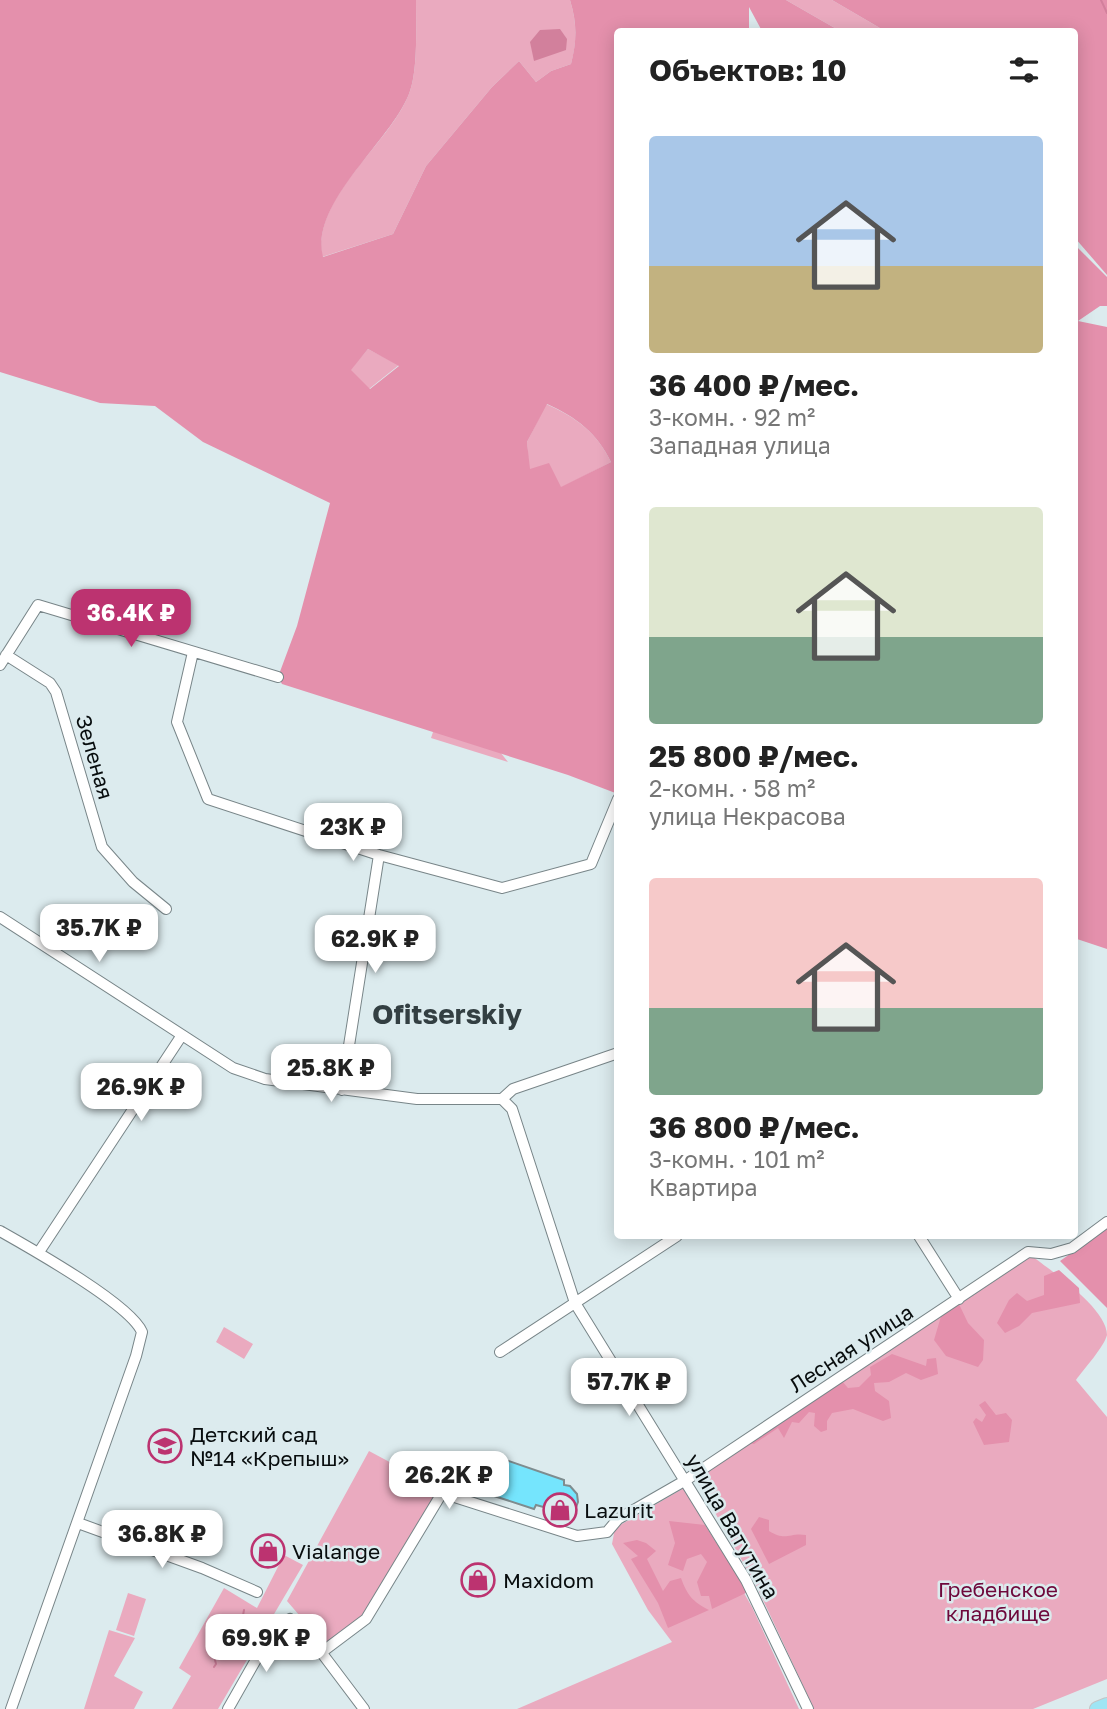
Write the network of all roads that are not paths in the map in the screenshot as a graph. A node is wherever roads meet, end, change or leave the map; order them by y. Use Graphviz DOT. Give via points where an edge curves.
graph roads {
  1 [pos="14,640"];
  2 [pos="0,642"];
  3 [pos="193,652"];
  4 [pos="3,660"];
  5 [pos="278,677"];
  6 [pos="614,809"];
  7 [pos="379,855"];
  8 [pos="166,909"];
  9 [pos="0,917"];
  10 [pos="182,1035"];
  11 [pos="614,1054"];
  12 [pos="342,1090"];
  13 [pos="502,1098"];
  14 [pos="1107,1222"];
  15 [pos="0,1231"];
  16 [pos="672,1239"];
  17 [pos="921,1239"];
  18 [pos="39,1252"];
  19 [pos="960,1299"];
  20 [pos="575,1303"];
  21 [pos="500,1352"];
  22 [pos="686,1480"];
  23 [pos="78,1523"];
  24 [pos="257,1592"];
  25 [pos="322,1652"];
  26 [pos="1107,1705"];
  27 [pos="11,1709"];
  28 [pos="228,1709"];
  29 [pos="364,1709"];
  30 [pos="808,1709"];
  31 [pos="1097,1709"];
  1 -- 2 [label="street"];
  1 -- 3 [label="street" via="38,605"];
  1 -- 4 [label="street"];
  3 -- 5 [label="street"];
  3 -- 7 [label="street" via="177,722 208,799"];
  4 -- 8 [label="street, Зеленая" via="50,682 102,847"];
  6 -- 7 [label="street" via="591,864 502,888"];
  7 -- 12 [label="street"];
  9 -- 10 [label="street"];
  10 -- 12 [label="street" via="246,1074"];
  10 -- 18 [label="street"];
  11 -- 13 [label="street" via="513,1089"];
  12 -- 13 [label="street" via="417,1099"];
  13 -- 20 [label="street, улица Ватутина" via="512,1109"];
  14 -- 19 [label="street, Лесная улица" via="1072,1248 1051,1254 1028,1252"];
  15 -- 18 [label="street"];
  16 -- 20 [label="street"];
  17 -- 19 [label="street"];
  18 -- 23 [label="street" via="132,1315 142,1332"];
  19 -- 22 [label="street, Лесная улица"];
  20 -- 21 [label="street"];
  20 -- 22 [label="street, улица Ватутина"];
  22 -- 25 [label="street, Лесная улица" via="618,1519 607,1532 577,1536 442,1493 366,1619"];
  22 -- 30 [label="street, улица Ватутина" via="746,1580"];
  23 -- 24 [label="street"];
  23 -- 27 [label="street"];
  25 -- 28 [label="street" via="290,1619 274,1628"];
  25 -- 29 [label="street"];
  26 -- 31 [label="main road"];
}
